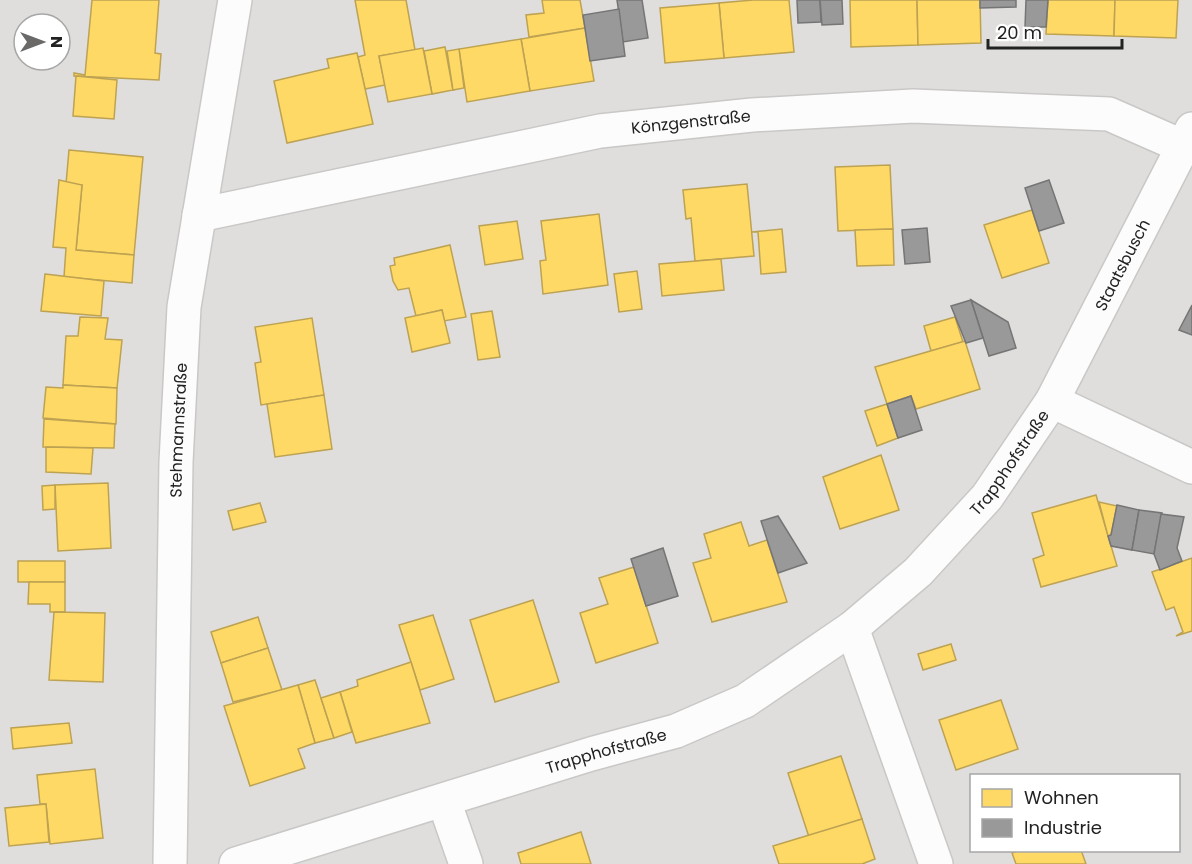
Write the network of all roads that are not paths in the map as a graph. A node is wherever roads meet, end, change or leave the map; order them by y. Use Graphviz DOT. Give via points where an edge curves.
graph roads {
  1 [pos="235,0"];
  2 [pos="1188,138"];
  3 [pos="199,215"];
  4 [pos="1052,401"];
  5 [pos="1192,467"];
  6 [pos="852,628"];
  7 [pos="444,801"];
  8 [pos="170,864"];
  9 [pos="236,864"];
  10 [pos="466,864"];
  11 [pos="936,864"];
  1 -- 3 [label="street, Stehmannstraße"];
  2 -- 3 [label="street, Könzgenstraße" via="1109,114 914,106 752,115 600,131"];
  2 -- 4 [label="street, Staatsbusch"];
  3 -- 8 [label="street, Stehmannstraße" via="184,307 176,462"];
  4 -- 5 [label="street, Trapphofstraße"];
  4 -- 6 [label="street, Trapphofstraße" via="987,497 918,572"];
  6 -- 7 [label="street, Trapphofstraße" via="745,700 686,726"];
  6 -- 11 [label="street"];
  7 -- 9 [label="street, Trapphofstraße"];
  7 -- 10 [label="street"];
}
